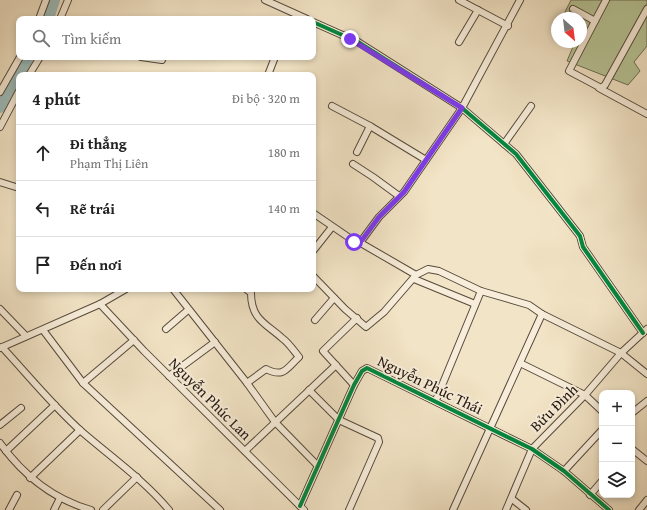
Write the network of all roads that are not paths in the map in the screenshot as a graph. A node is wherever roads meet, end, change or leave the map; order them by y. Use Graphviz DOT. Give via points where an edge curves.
graph roads {
  1 [pos="46,0"];
  2 [pos="68,0"];
  3 [pos="265,0"];
  4 [pos="459,0"];
  5 [pos="520,0"];
  6 [pos="606,0"];
  7 [pos="647,9"];
  8 [pos="478,10"];
  9 [pos="573,10"];
  10 [pos="40,16"];
  11 [pos="61,16"];
  12 [pos="292,16"];
  13 [pos="595,22"];
  14 [pos="316,23"];
  15 [pos="508,26"];
  16 [pos="459,42"];
  17 [pos="18,60"];
  18 [pos="38,60"];
  19 [pos="274,60"];
  20 [pos="31,72"];
  21 [pos="269,72"];
  22 [pos="598,87"];
  23 [pos="0,92"];
  24 [pos="16,97"];
  25 [pos="332,106"];
  26 [pos="531,106"];
  27 [pos="462,108"];
  28 [pos="647,114"];
  29 [pos="370,126"];
  30 [pos="0,127"];
  31 [pos="504,144"];
  32 [pos="357,152"];
  33 [pos="426,160"];
  34 [pos="353,164"];
  35 [pos="0,182"];
  36 [pos="16,187"];
  37 [pos="399,196"];
  38 [pos="316,215"];
  39 [pos="332,227"];
  40 [pos="359,242"];
  41 [pos="316,247"];
  42 [pos="415,277"];
  43 [pos="316,279"];
  44 [pos="481,291"];
  45 [pos="121,292"];
  46 [pos="175,292"];
  47 [pos="248,292"];
  48 [pos="334,298"];
  49 [pos="100,304"];
  50 [pos="475,304"];
  51 [pos="0,309"];
  52 [pos="188,310"];
  53 [pos="542,314"];
  54 [pos="357,318"];
  55 [pos="315,320"];
  56 [pos="43,330"];
  57 [pos="166,330"];
  58 [pos="645,331"];
  59 [pos="26,336"];
  60 [pos="134,340"];
  61 [pos="215,342"];
  62 [pos="1,348"];
  63 [pos="621,353"];
  64 [pos="520,363"];
  65 [pos="336,365"];
  66 [pos="647,374"];
  67 [pos="169,376"];
  68 [pos="83,383"];
  69 [pos="247,383"];
  70 [pos="354,385"];
  71 [pos="310,390"];
  72 [pos="585,395"];
  73 [pos="436,400"];
  74 [pos="647,401"];
  75 [pos="55,405"];
  76 [pos="21,408"];
  77 [pos="599,408"];
  78 [pos="635,411"];
  79 [pos="340,420"];
  80 [pos="275,422"];
  81 [pos="0,425"];
  82 [pos="491,428"];
  83 [pos="80,430"];
  84 [pos="599,433"];
  85 [pos="0,443"];
  86 [pos="532,449"];
  87 [pos="6,451"];
  88 [pos="245,451"];
  89 [pos="635,451"];
  90 [pos="647,461"];
  91 [pos="318,466"];
  92 [pos="564,471"];
  93 [pos="30,478"];
  94 [pos="137,478"];
  95 [pos="599,484"];
  96 [pos="17,495"];
  97 [pos="590,495"];
  98 [pos="60,498"];
  99 [pos="512,500"];
  100 [pos="647,500"];
  101 [pos="76,508"];
  102 [pos="302,508"];
  103 [pos="9,510"];
  104 [pos="54,510"];
  105 [pos="91,510"];
  106 [pos="103,510"];
  107 [pos="169,510"];
  108 [pos="220,510"];
  109 [pos="349,510"];
  110 [pos="453,510"];
  111 [pos="506,510"];
  112 [pos="526,510"];
  113 [pos="609,510"];
  114 [pos="639,510"];
  1 -- 10 [label="street"];
  2 -- 11 [label="street"];
  3 -- 12 [label="street"];
  4 -- 8 [label="street"];
  5 -- 15 [label="street"];
  6 -- 13 [label="street"];
  7 -- 22 [label="street" via="605,85 603,88"];
  8 -- 15 [label="street"];
  8 -- 16 [label="street"];
  9 -- 13 [label="street"];
  13 -- 22 [label="street" via="569,70"];
  14 -- 27 [label="street" via="358,42"];
  15 -- 27 [label="street"];
  17 -- 23 [label="street"];
  18 -- 20 [label="street"];
  19 -- 21 [label="street"];
  22 -- 28 [label="street"];
  24 -- 30 [label="street"];
  25 -- 29 [label="street"];
  26 -- 31 [label="street"];
  27 -- 31 [label="street"];
  27 -- 33 [label="street"];
  29 -- 32 [label="street"];
  29 -- 33 [label="street"];
  31 -- 58 [label="street" via="516,154 580,236 582,247"];
  33 -- 37 [label="street"];
  34 -- 37 [label="street"];
  35 -- 36 [label="street"];
  37 -- 40 [label="street"];
  38 -- 39 [label="street"];
  39 -- 40 [label="street"];
  39 -- 41 [label="street"];
  40 -- 42 [label="street"];
  42 -- 44 [label="street" via="428,269 439,270"];
  42 -- 50 [label="street"];
  42 -- 54 [label="street" via="384,312 366,327"];
  43 -- 48 [label="street"];
  44 -- 50 [label="street"];
  44 -- 53 [label="street" via="520,301"];
  45 -- 49 [label="street"];
  46 -- 52 [label="street"];
  47 -- 69 [label="street" via="255,312 299,357 282,373 276,374 266,369"];
  48 -- 54 [label="street"];
  48 -- 55 [label="street"];
  49 -- 56 [label="street"];
  49 -- 60 [label="street, Nguyễn Phúc Lan"];
  50 -- 73 [label="street"];
  51 -- 59 [label="street"];
  52 -- 57 [label="street"];
  52 -- 61 [label="street"];
  53 -- 63 [label="street"];
  53 -- 64 [label="street"];
  54 -- 65 [label="street" via="323,351"];
  56 -- 59 [label="street"];
  56 -- 68 [label="street"];
  58 -- 63 [label="street, Bửu Đình"];
  59 -- 62 [label="street"];
  60 -- 67 [label="street, Nguyễn Phúc Lan"];
  60 -- 68 [label="street"];
  61 -- 67 [label="street"];
  61 -- 69 [label="street"];
  62 -- 75 [label="street"];
  63 -- 66 [label="street"];
  63 -- 72 [label="street, Bửu Đình"];
  64 -- 72 [label="street"];
  64 -- 82 [label="street"];
  65 -- 70 [label="street"];
  65 -- 71 [label="street"];
  67 -- 88 [label="street, Nguyễn Phúc Lan"];
  68 -- 108 [label="street"];
  69 -- 80 [label="street"];
  70 -- 73 [label="street, Nguyễn Phúc Thái" via="362,371 367,368"];
  70 -- 79 [label="street, Nguyễn Phúc Thái"];
  71 -- 79 [label="street"];
  71 -- 80 [label="street"];
  72 -- 77 [label="street"];
  72 -- 86 [label="street, Bửu Đình"];
  73 -- 82 [label="street, Nguyễn Phúc Thái"];
  74 -- 78 [label="street"];
  75 -- 83 [label="street"];
  75 -- 87 [label="street"];
  76 -- 81 [label="street"];
  79 -- 91 [label="street, Nguyễn Phúc Thái"];
  79 -- 109 [label="street" via="378,438 379,442"];
  80 -- 88 [label="street"];
  80 -- 91 [label="street"];
  82 -- 86 [label="street, Nguyễn Phúc Thái"];
  82 -- 110 [label="street"];
  83 -- 93 [label="street"];
  83 -- 94 [label="street"];
  84 -- 92 [label="street"];
  85 -- 87 [label="street"];
  86 -- 92 [label="street, Nguyễn Phúc Thái"];
  86 -- 99 [label="street, Bửu Đình"];
  87 -- 93 [label="street"];
  88 -- 102 [label="street, Nguyễn Phúc Lan"];
  89 -- 90 [label="street"];
  91 -- 102 [label="street, Nguyễn Phúc Thái"];
  92 -- 97 [label="street, Nguyễn Phúc Thái"];
  93 -- 98 [label="street"];
  94 -- 106 [label="street"];
  94 -- 107 [label="street" via="158,496"];
  95 -- 97 [label="street"];
  96 -- 103 [label="street"];
  97 -- 113 [label="street, Nguyễn Phúc Thái"];
  98 -- 101 [label="street"];
  98 -- 104 [label="street"];
  99 -- 111 [label="street, Bửu Đình"];
  99 -- 112 [label="street"];
  100 -- 114 [label="street"];
  101 -- 105 [label="street"];
}
